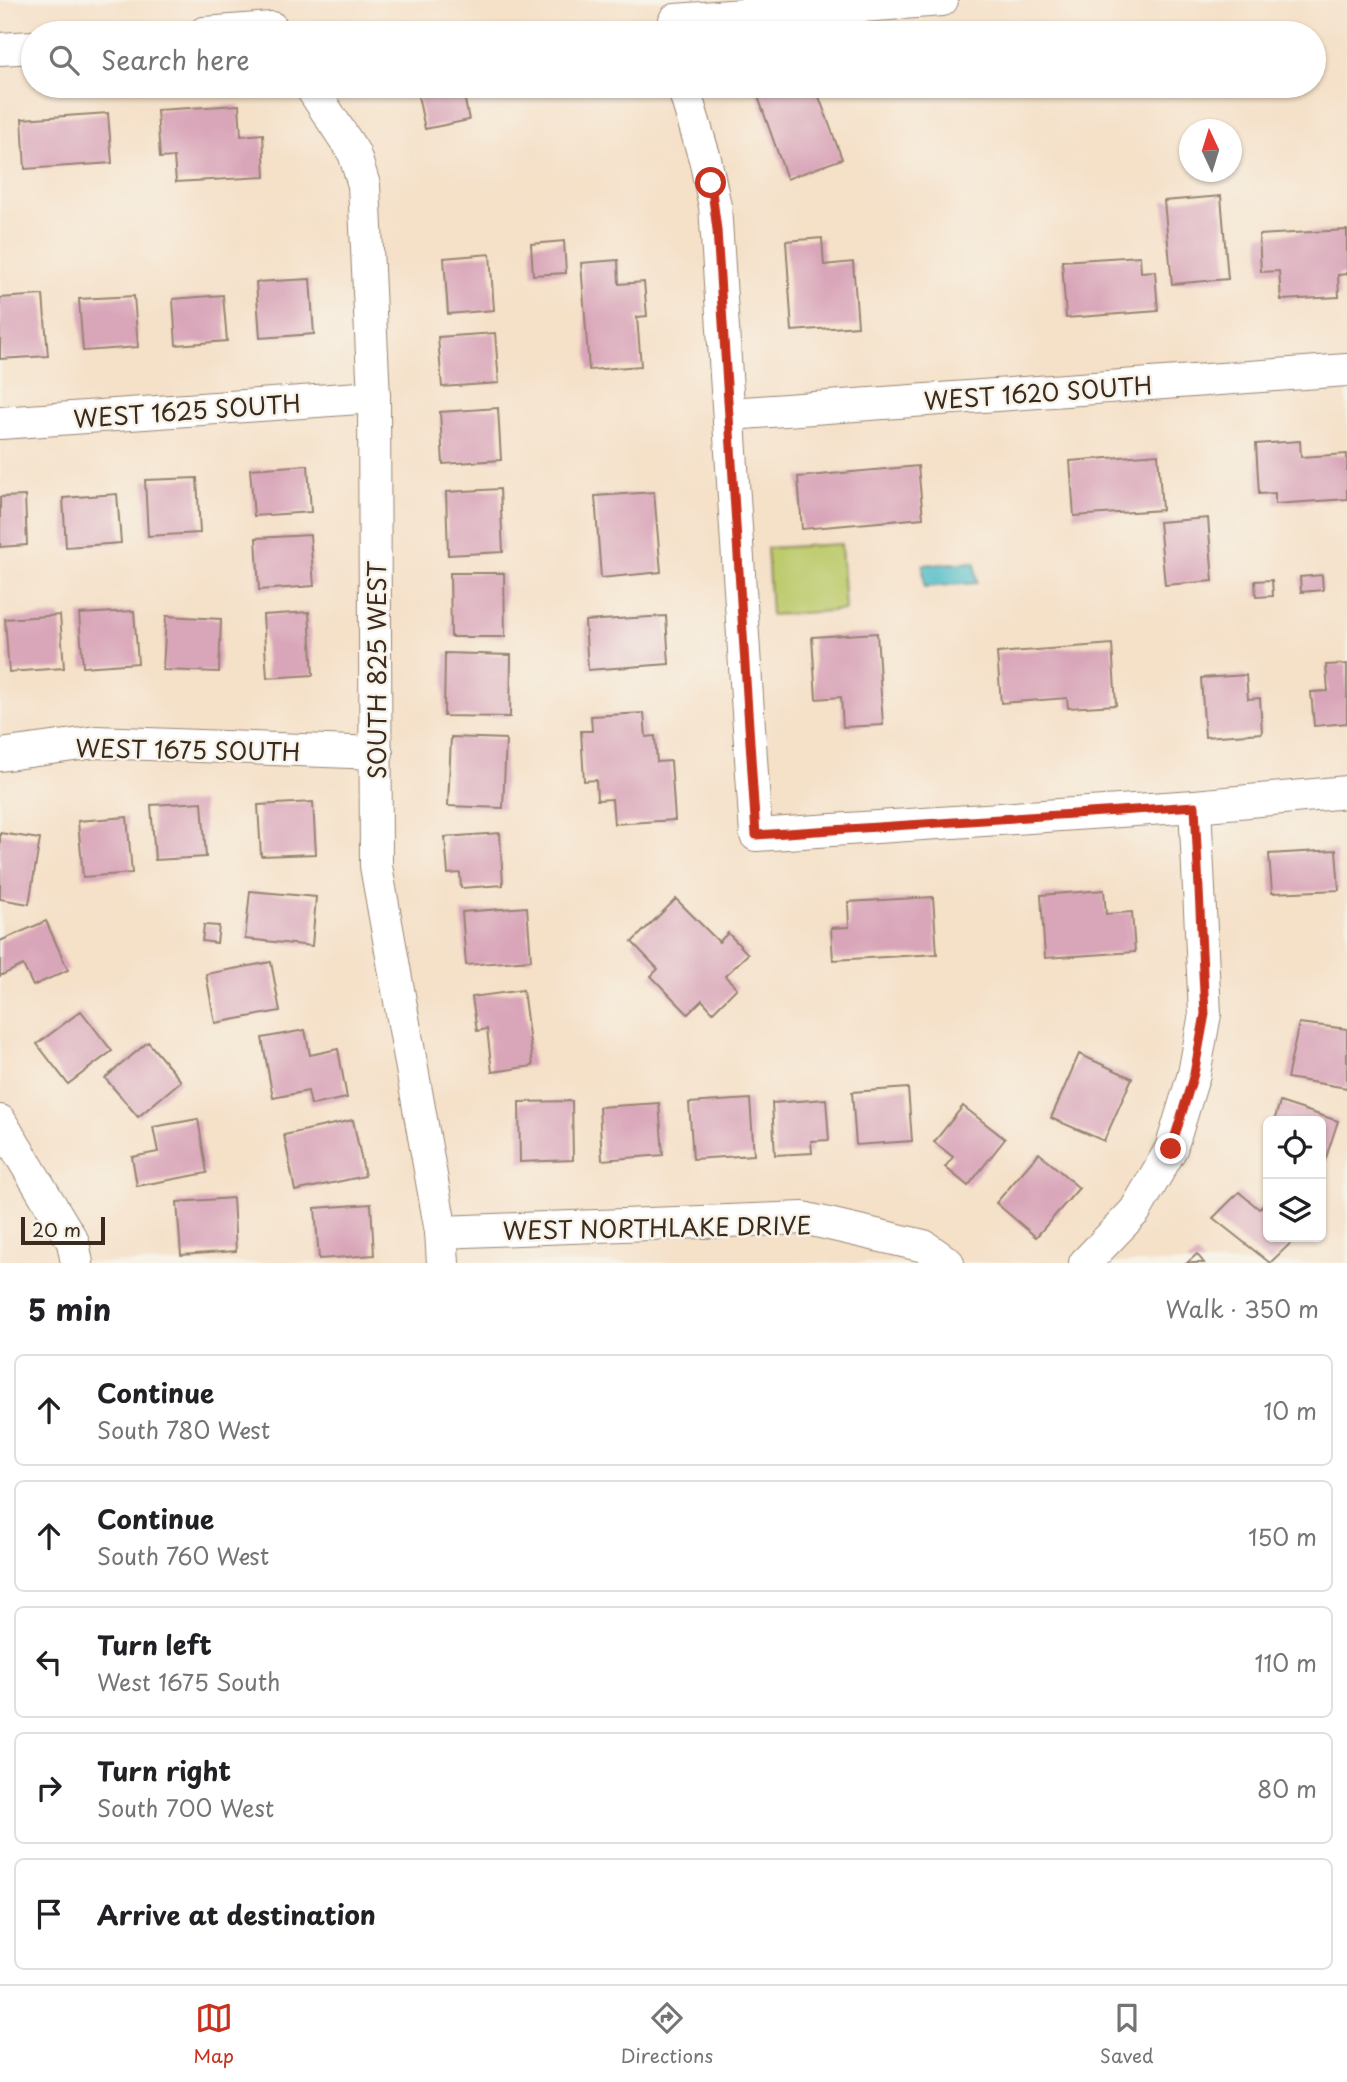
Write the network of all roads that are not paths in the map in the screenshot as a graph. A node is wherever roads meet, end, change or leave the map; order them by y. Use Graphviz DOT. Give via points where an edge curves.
graph roads {
  1 [pos="942,0"];
  2 [pos="675,18"];
  3 [pos="21,48"];
  4 [pos="0,49"];
  5 [pos="318,98"];
  6 [pos="687,98"];
  7 [pos="1347,370"];
  8 [pos="374,397"];
  9 [pos="729,414"];
  10 [pos="0,423"];
  11 [pos="377,753"];
  12 [pos="0,755"];
  13 [pos="1347,792"];
  14 [pos="1195,806"];
  15 [pos="0,1121"];
  16 [pos="442,1232"];
  17 [pos="77,1263"];
  18 [pos="443,1263"];
  19 [pos="948,1263"];
  20 [pos="1086,1263"];
  1 -- 2 [label="street"];
  3 -- 4 [label="street"];
  5 -- 8 [label="street, SOUTH 825 WEST" via="354,153 364,185"];
  6 -- 9 [label="street" via="711,183"];
  7 -- 9 [label="street, WEST 1620 SOUTH"];
  8 -- 10 [label="street, WEST 1625 SOUTH"];
  8 -- 11 [label="street, SOUTH 825 WEST"];
  9 -- 14 [label="street" via="756,835"];
  11 -- 12 [label="street, WEST 1675 SOUTH" via="96,743"];
  11 -- 16 [label="street, SOUTH 825 WEST" via="376,866"];
  13 -- 14 [label="street"];
  14 -- 20 [label="street" via="1205,1014 1194,1074 1171,1149 1135,1211"];
  15 -- 17 [label="street" via="73,1242"];
  16 -- 18 [label="street, SOUTH 825 WEST"];
  16 -- 19 [label="street, WEST NORTHLAKE DRIVE" via="803,1219 924,1246"];
}
